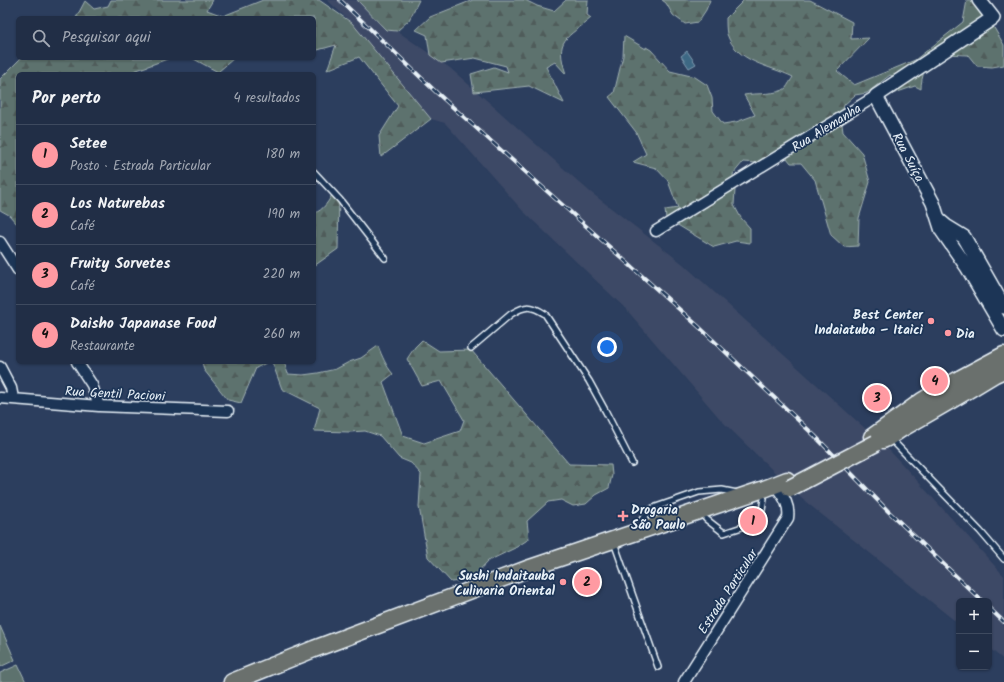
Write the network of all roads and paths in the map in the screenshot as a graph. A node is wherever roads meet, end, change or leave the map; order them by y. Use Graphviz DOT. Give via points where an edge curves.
graph roads {
  1 [pos="979,0"];
  2 [pos="876,96"];
  3 [pos="316,174"];
  4 [pos="656,231"];
  5 [pos="0,242"];
  6 [pos="964,251"];
  7 [pos="385,258"];
  8 [pos="16,267"];
  9 [pos="1004,307"];
  10 [pos="1000,316"];
  11 [pos="1004,330"];
  12 [pos="471,348"];
  13 [pos="1004,355"];
  14 [pos="78,364"];
  15 [pos="0,367"];
  16 [pos="1004,370"];
  17 [pos="0,398"];
  18 [pos="13,398"];
  19 [pos="99,406"];
  20 [pos="228,410"];
  21 [pos="880,436"];
  22 [pos="632,463"];
  23 [pos="783,486"];
  24 [pos="616,548"];
  25 [pos="1004,559"];
  26 [pos="658,667"];
  27 [pos="232,682"];
  28 [pos="261,682"];
  29 [pos="684,682"];
  1 -- 2 [label="street, Rua Alemanha" via="993,18"];
  2 -- 4 [label="street, Rua Alemanha"];
  2 -- 6 [label="street, Rua Suíça" via="933,203 938,219 964,237"];
  3 -- 7 [label="lane" via="340,200"];
  5 -- 8 [label="street"];
  6 -- 9 [label="street, Rua Suíça"];
  6 -- 10 [label="street, Rua Suíça"];
  10 -- 11 [label="street, Rua Suíça"];
  12 -- 22 [label="lane" via="518,310 531,307 545,314 592,388"];
  13 -- 21 [label="main road" via="922,401 900,416"];
  14 -- 19 [label="street" via="92,385"];
  15 -- 18 [label="street" via="11,388"];
  16 -- 21 [label="main road" via="900,430"];
  17 -- 18 [label="street, Rua Gentil Pacioni"];
  18 -- 19 [label="street, Rua Gentil Pacioni"];
  19 -- 20 [label="street, Rua Gentil Pacioni"];
  21 -- 23 [label="main road"];
  21 -- 25 [label="lane" via="980,530"];
  23 -- 24 [label="main road" via="764,499"];
  23 -- 27 [label="main road" via="744,495 530,568"];
  23 -- 29 [label="street, Estrada Particular" via="788,505 788,518"];
  24 -- 26 [label="lane"];
  24 -- 28 [label="main road" via="534,575"];
}
